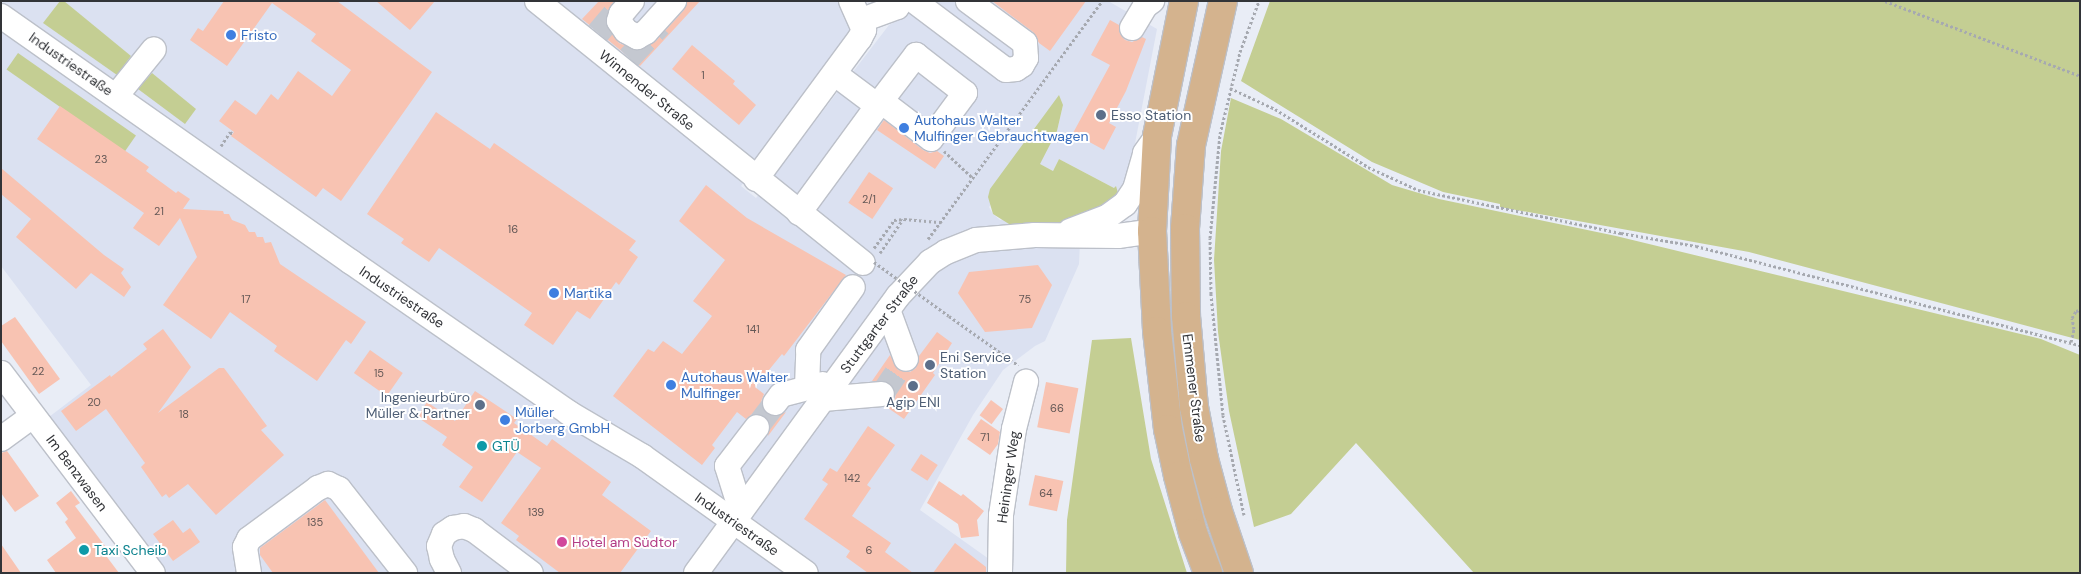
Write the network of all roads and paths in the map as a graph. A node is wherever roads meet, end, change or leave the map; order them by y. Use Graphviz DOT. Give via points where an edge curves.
graph roads {
  1 [pos="537,1"];
  2 [pos="632,1"];
  3 [pos="674,1"];
  4 [pos="901,1"];
  5 [pos="914,1"];
  6 [pos="968,1"];
  7 [pos="1102,1"];
  8 [pos="1152,1"];
  9 [pos="1184,1"];
  10 [pos="1223,1"];
  11 [pos="1259,1"];
  12 [pos="1885,1"];
  13 [pos="856,10"];
  14 [pos="1,16"];
  15 [pos="1132,28"];
  16 [pos="154,49"];
  17 [pos="835,74"];
  18 [pos="2080,76"];
  19 [pos="1230,88"];
  20 [pos="116,96"];
  21 [pos="1157,136"];
  22 [pos="960,165"];
  23 [pos="973,178"];
  24 [pos="756,179"];
  25 [pos="798,212"];
  26 [pos="1107,217"];
  27 [pos="904,218"];
  28 [pos="1186,228"];
  29 [pos="1152,231"];
  30 [pos="1059,235"];
  31 [pos="868,263"];
  32 [pos="853,286"];
  33 [pos="888,310"];
  34 [pos="2080,310"];
  35 [pos="2071,342"];
  36 [pos="2080,345"];
  37 [pos="906,359"];
  38 [pos="1012,361"];
  39 [pos="1,373"];
  40 [pos="1026,382"];
  41 [pos="822,389"];
  42 [pos="882,394"];
  43 [pos="775,403"];
  44 [pos="34,416"];
  45 [pos="756,427"];
  46 [pos="1,438"];
  47 [pos="737,517"];
  48 [pos="1245,518"];
  49 [pos="153,573"];
  50 [pos="249,573"];
  51 [pos="405,573"];
  52 [pos="449,573"];
  53 [pos="531,573"];
  54 [pos="696,573"];
  55 [pos="806,573"];
  56 [pos="1000,573"];
  57 [pos="1208,573"];
  58 [pos="1239,573"];
  1 -- 24 [label="street, Winnender Straße" via="624,63"];
  2 -- 3 [label="street" via="619,20 626,31 637,36 646,32"];
  4 -- 13 [label="street" via="897,7"];
  5 -- 6 [label="street" via="1006,70 1022,65 1026,58 1025,43"];
  7 -- 23 [label="path"];
  8 -- 15 [label="street" via="1145,6"];
  9 -- 21 [label="main road"];
  10 -- 28 [label="main road, Emmener Straße" via="1191,145"];
  11 -- 19 [label="path"];
  12 -- 18 [label="path"];
  13 -- 17 [label="street" via="864,30"];
  14 -- 20 [label="street, Industriestraße"];
  16 -- 20 [label="street"];
  17 -- 24 [label="street"];
  17 -- 25 [label="street" via="879,104"];
  19 -- 35 [label="path" via="1275,109 1368,167 1418,190 1696,246"];
  19 -- 48 [label="path" via="1220,134 1209,265 1223,415"];
  20 -- 47 [label="street, Industriestraße" via="569,413 596,437 642,456"];
  21 -- 26 [label="street" via="1145,153 1135,189 1125,204"];
  21 -- 29 [label="main road"];
  22 -- 23 [label="path"];
  23 -- 27 [label="path" via="941,222"];
  24 -- 25 [label="street, Winnender Straße"];
  25 -- 31 [label="street, Winnender Straße"];
  26 -- 29 [label="street" via="1128,218"];
  26 -- 30 [label="street"];
  27 -- 31 [label="path"];
  27 -- 31 [label="path" via="894,220"];
  28 -- 29 [label="main road"];
  28 -- 58 [label="main road, Emmener Straße" via="1186,316 1194,407 1204,459"];
  29 -- 30 [label="street, Stuttgarter Straße" via="1118,236"];
  29 -- 57 [label="main road" via="1157,331 1168,429 1193,533"];
  30 -- 33 [label="street, Stuttgarter Straße" via="976,240 946,252 915,275"];
  31 -- 38 [label="path, bridge"];
  32 -- 41 [label="street" via="808,350"];
  33 -- 37 [label="street"];
  33 -- 41 [label="street, Stuttgarter Straße"];
  34 -- 35 [label="path" via="2072,318"];
  35 -- 36 [label="path"];
  39 -- 44 [label="street, Im Benzwasen"];
  40 -- 56 [label="street, Heininger Weg" via="1014,429 1001,515"];
  41 -- 42 [label="street"];
  41 -- 43 [label="street" via="781,395"];
  41 -- 47 [label="street, Stuttgarter Straße"];
  44 -- 46 [label="street"];
  44 -- 49 [label="street, Im Benzwasen"];
  45 -- 47 [label="street" via="727,466"];
  47 -- 54 [label="street, Stuttgarter Straße"];
  47 -- 55 [label="street, Industriestraße"];
  50 -- 51 [label="street" via="245,547 249,539 328,484 339,489"];
  52 -- 53 [label="street" via="439,546 444,534 464,526"];
}
